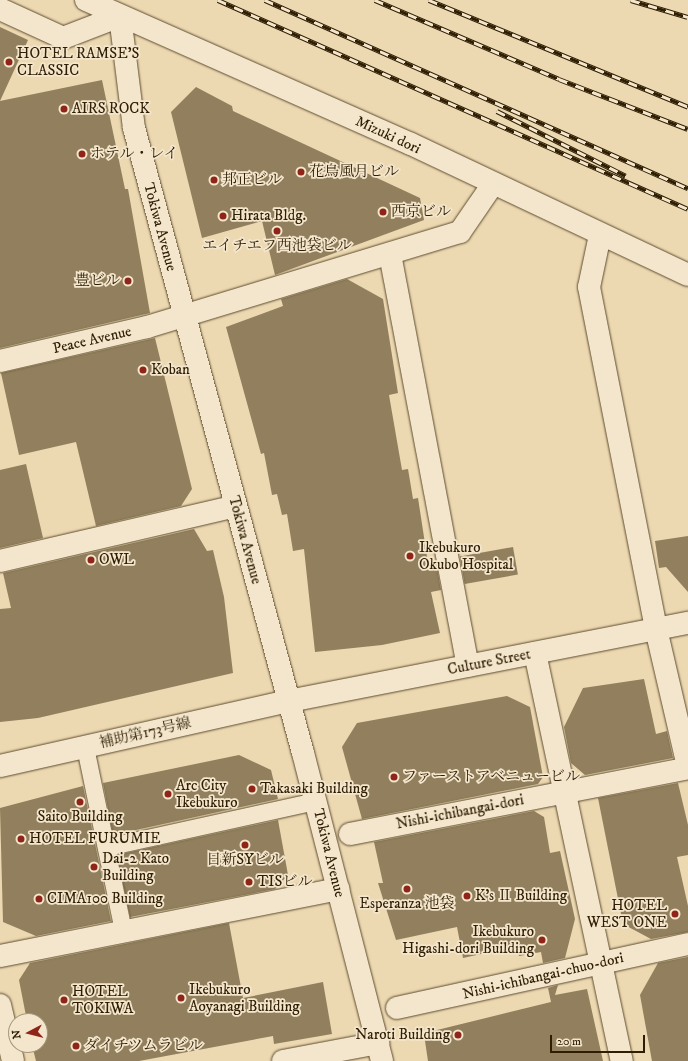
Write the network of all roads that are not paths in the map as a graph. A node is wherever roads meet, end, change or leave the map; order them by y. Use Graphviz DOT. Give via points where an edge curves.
graph roads {
  1 [pos="86,0"];
  2 [pos="0,9"];
  3 [pos="120,16"];
  4 [pos="493,184"];
  5 [pos="600,234"];
  6 [pos="390,254"];
  7 [pos="688,275"];
  8 [pos="184,316"];
  9 [pos="0,361"];
  10 [pos="236,506"];
  11 [pos="0,561"];
  12 [pos="688,623"];
  13 [pos="656,629"];
  14 [pos="535,653"];
  15 [pos="468,666"];
  16 [pos="289,701"];
  17 [pos="85,747"];
  18 [pos="0,766"];
  19 [pos="688,768"];
  20 [pos="564,791"];
  21 [pos="316,801"];
  22 [pos="350,834"];
  23 [pos="106,847"];
  24 [pos="338,889"];
  25 [pos="123,931"];
  26 [pos="688,944"];
  27 [pos="0,956"];
  28 [pos="602,962"];
  29 [pos="0,1004"];
  30 [pos="397,1008"];
  31 [pos="380,1052"];
  32 [pos="13,1061"];
  33 [pos="283,1061"];
  34 [pos="622,1061"];
  1 -- 3 [label="street, Mizuki dori"];
  2 -- 3 [label="street" via="63,38"];
  3 -- 4 [label="street, Mizuki dori"];
  3 -- 8 [label="street, Tokiwa Avenue" via="134,128"];
  4 -- 5 [label="street, Mizuki dori"];
  4 -- 6 [label="street, Peace Avenue" via="460,232"];
  5 -- 7 [label="street, Mizuki dori"];
  5 -- 13 [label="street" via="589,287"];
  6 -- 8 [label="street, Peace Avenue"];
  6 -- 15 [label="street"];
  8 -- 9 [label="street, Peace Avenue"];
  8 -- 10 [label="street, Tokiwa Avenue"];
  10 -- 11 [label="street"];
  10 -- 16 [label="street, Tokiwa Avenue"];
  12 -- 13 [label="street, Culture Street"];
  13 -- 14 [label="street, Culture Street"];
  13 -- 19 [label="street"];
  14 -- 15 [label="street, Culture Street"];
  14 -- 20 [label="street"];
  15 -- 16 [label="street, Culture Street"];
  16 -- 17 [label="street, 補助第173号線"];
  16 -- 21 [label="street, Tokiwa Avenue"];
  17 -- 18 [label="street, 補助第173号線"];
  17 -- 23 [label="lane"];
  19 -- 20 [label="street, Nishi-ichibangai-dori"];
  20 -- 22 [label="street, Nishi-ichibangai-dori"];
  20 -- 28 [label="street"];
  21 -- 23 [label="lane"];
  21 -- 24 [label="street, Tokiwa Avenue"];
  23 -- 25 [label="lane"];
  24 -- 25 [label="street"];
  24 -- 31 [label="street, Tokiwa Avenue"];
  25 -- 27 [label="street"];
  26 -- 28 [label="street, Nishi-ichibangai-chuo-dori"];
  28 -- 30 [label="street, Nishi-ichibangai-chuo-dori"];
  28 -- 34 [label="street"];
  29 -- 32 [label="street"];
  31 -- 33 [label="street"];
}
